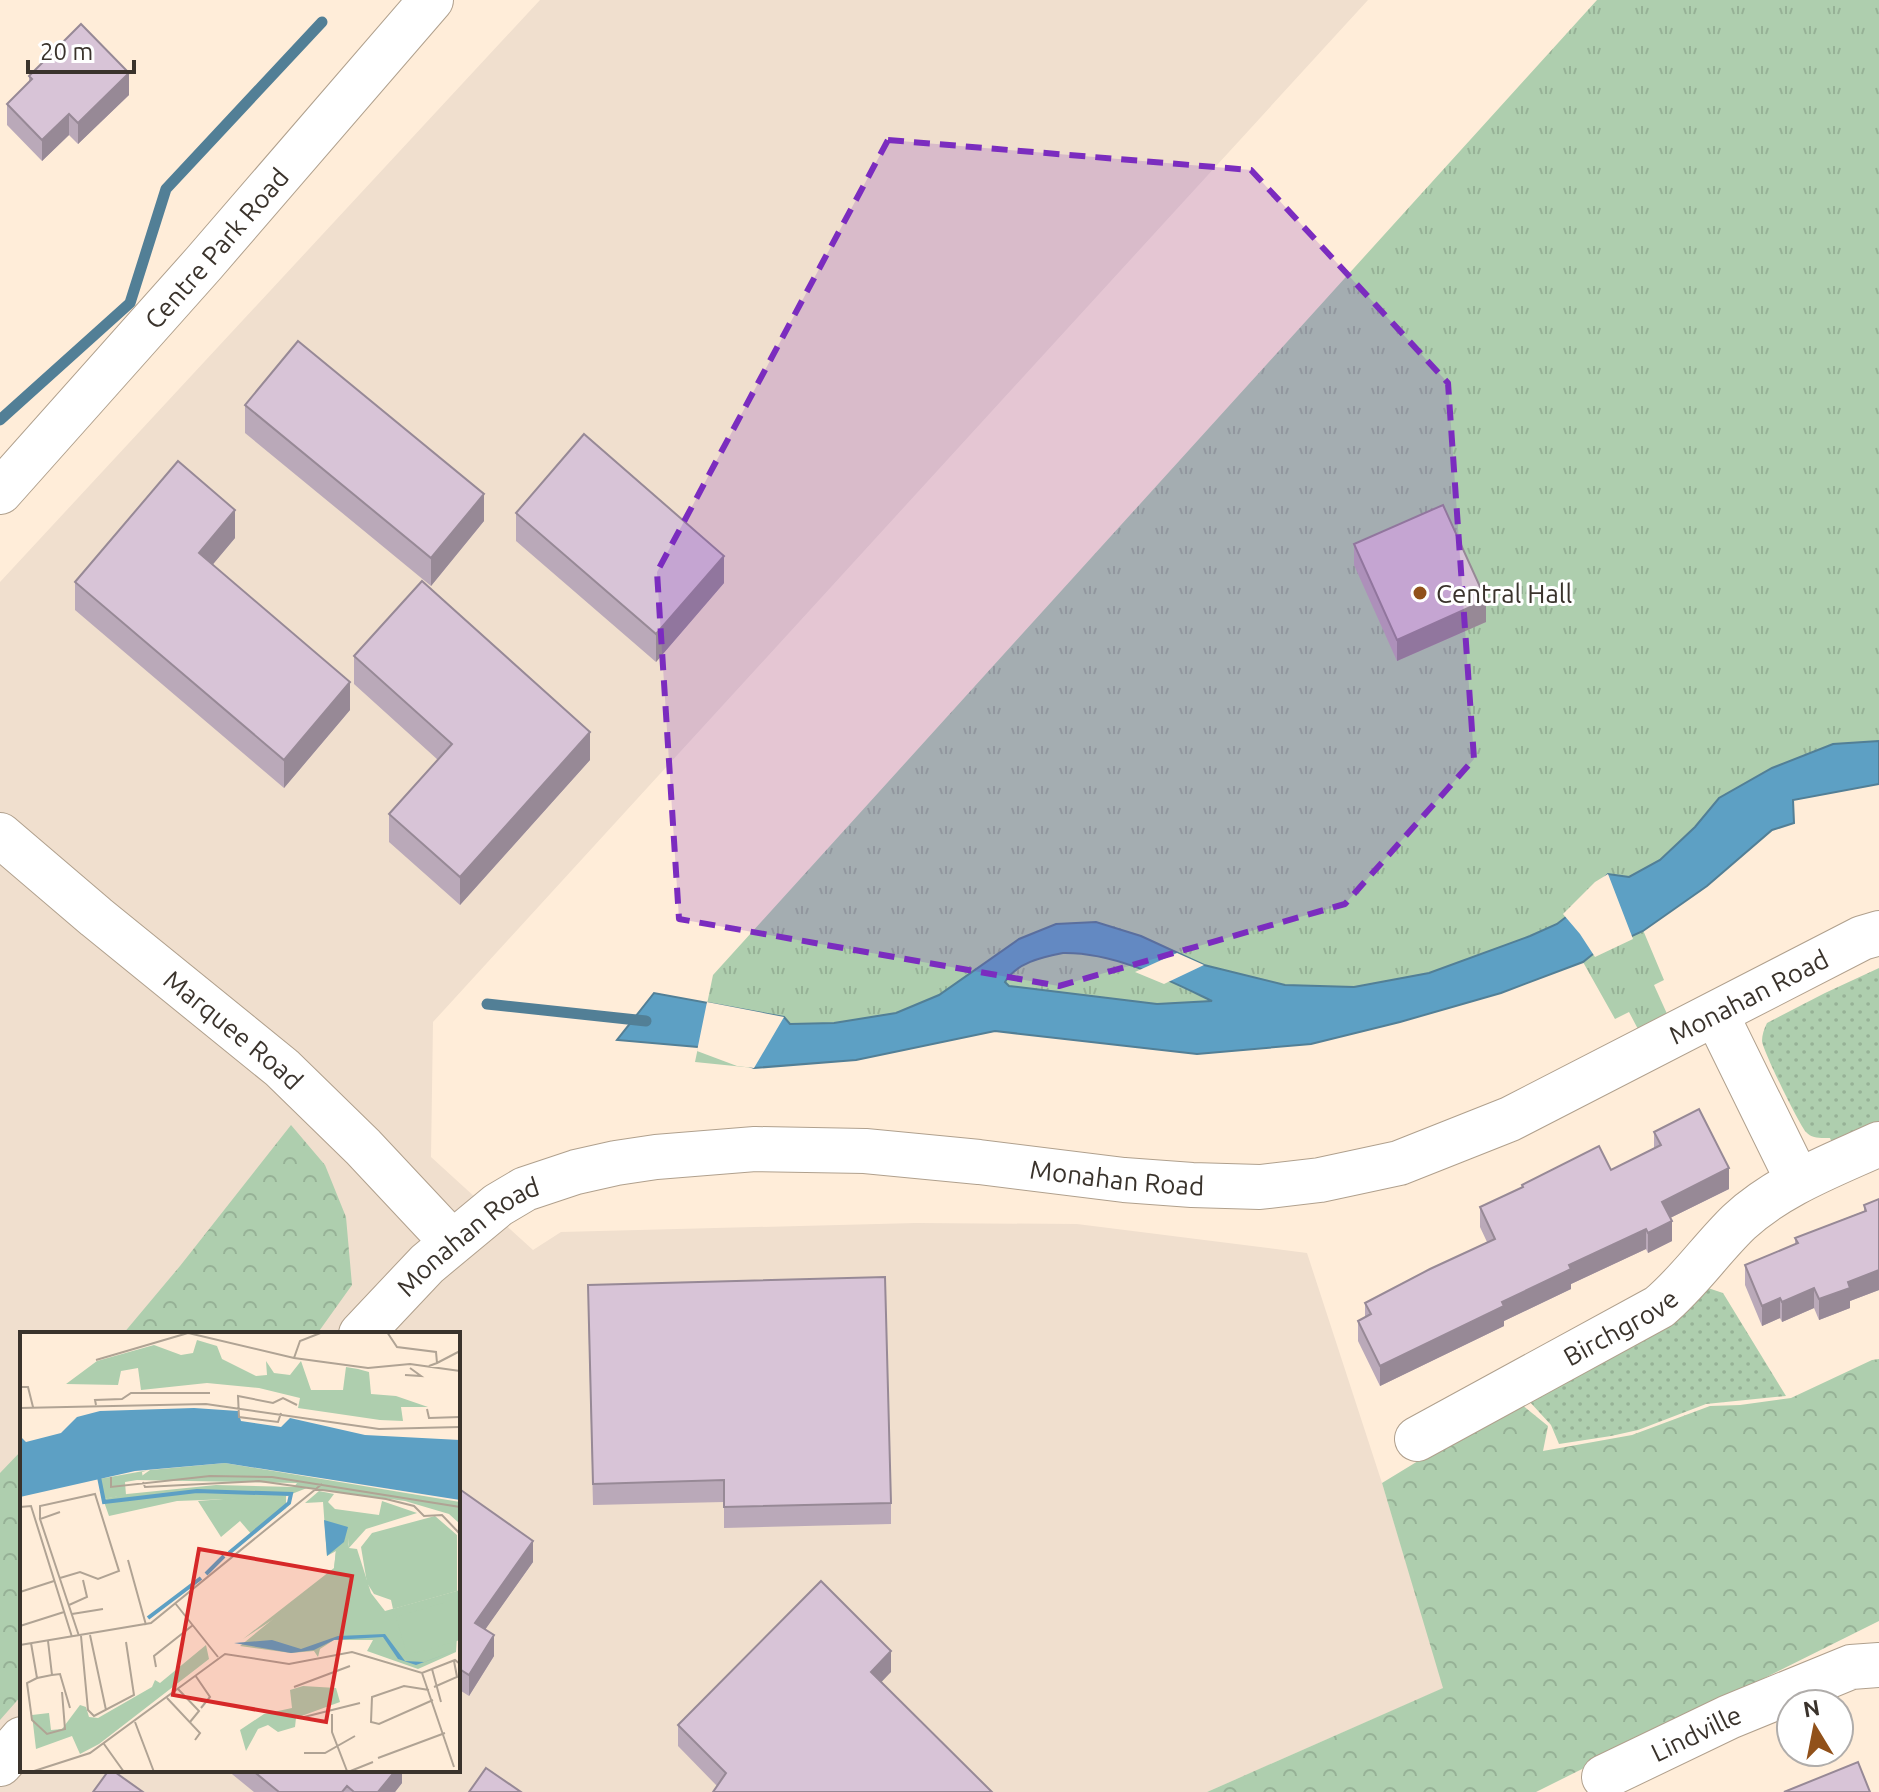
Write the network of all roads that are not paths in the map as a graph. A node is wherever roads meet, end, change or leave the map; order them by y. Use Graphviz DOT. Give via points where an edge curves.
graph roads {
  1 [pos="431,0"];
  2 [pos="0,492"];
  3 [pos="0,835"];
  4 [pos="1879,933"];
  5 [pos="1716,1014"];
  6 [pos="1879,1144"];
  7 [pos="1798,1181"];
  8 [pos="452,1242"];
  9 [pos="363,1332"];
  10 [pos="1417,1439"];
  11 [pos="1879,1665"];
  12 [pos="20,1741"];
  13 [pos="0,1764"];
  14 [pos="1604,1777"];
  1 -- 2 [label="street, Centre Park Road"];
  3 -- 8 [label="street, Marquee Road" via="282,1068"];
  4 -- 5 [label="street, Monahan Road"];
  5 -- 7 [label="street"];
  5 -- 8 [label="street, Monahan Road" via="1510,1119 1399,1163 1320,1180 1260,1187 1192,1185 879,1152 755,1149 656,1157 576,1172 511,1196"];
  6 -- 7 [label="street, Birchgrove"];
  7 -- 10 [label="street, Birchgrove" via="1739,1222 1659,1307"];
  8 -- 9 [label="street, Monahan Road"];
  11 -- 14 [label="street, Lindville" via="1851,1667"];
  12 -- 13 [label="street"];
}
